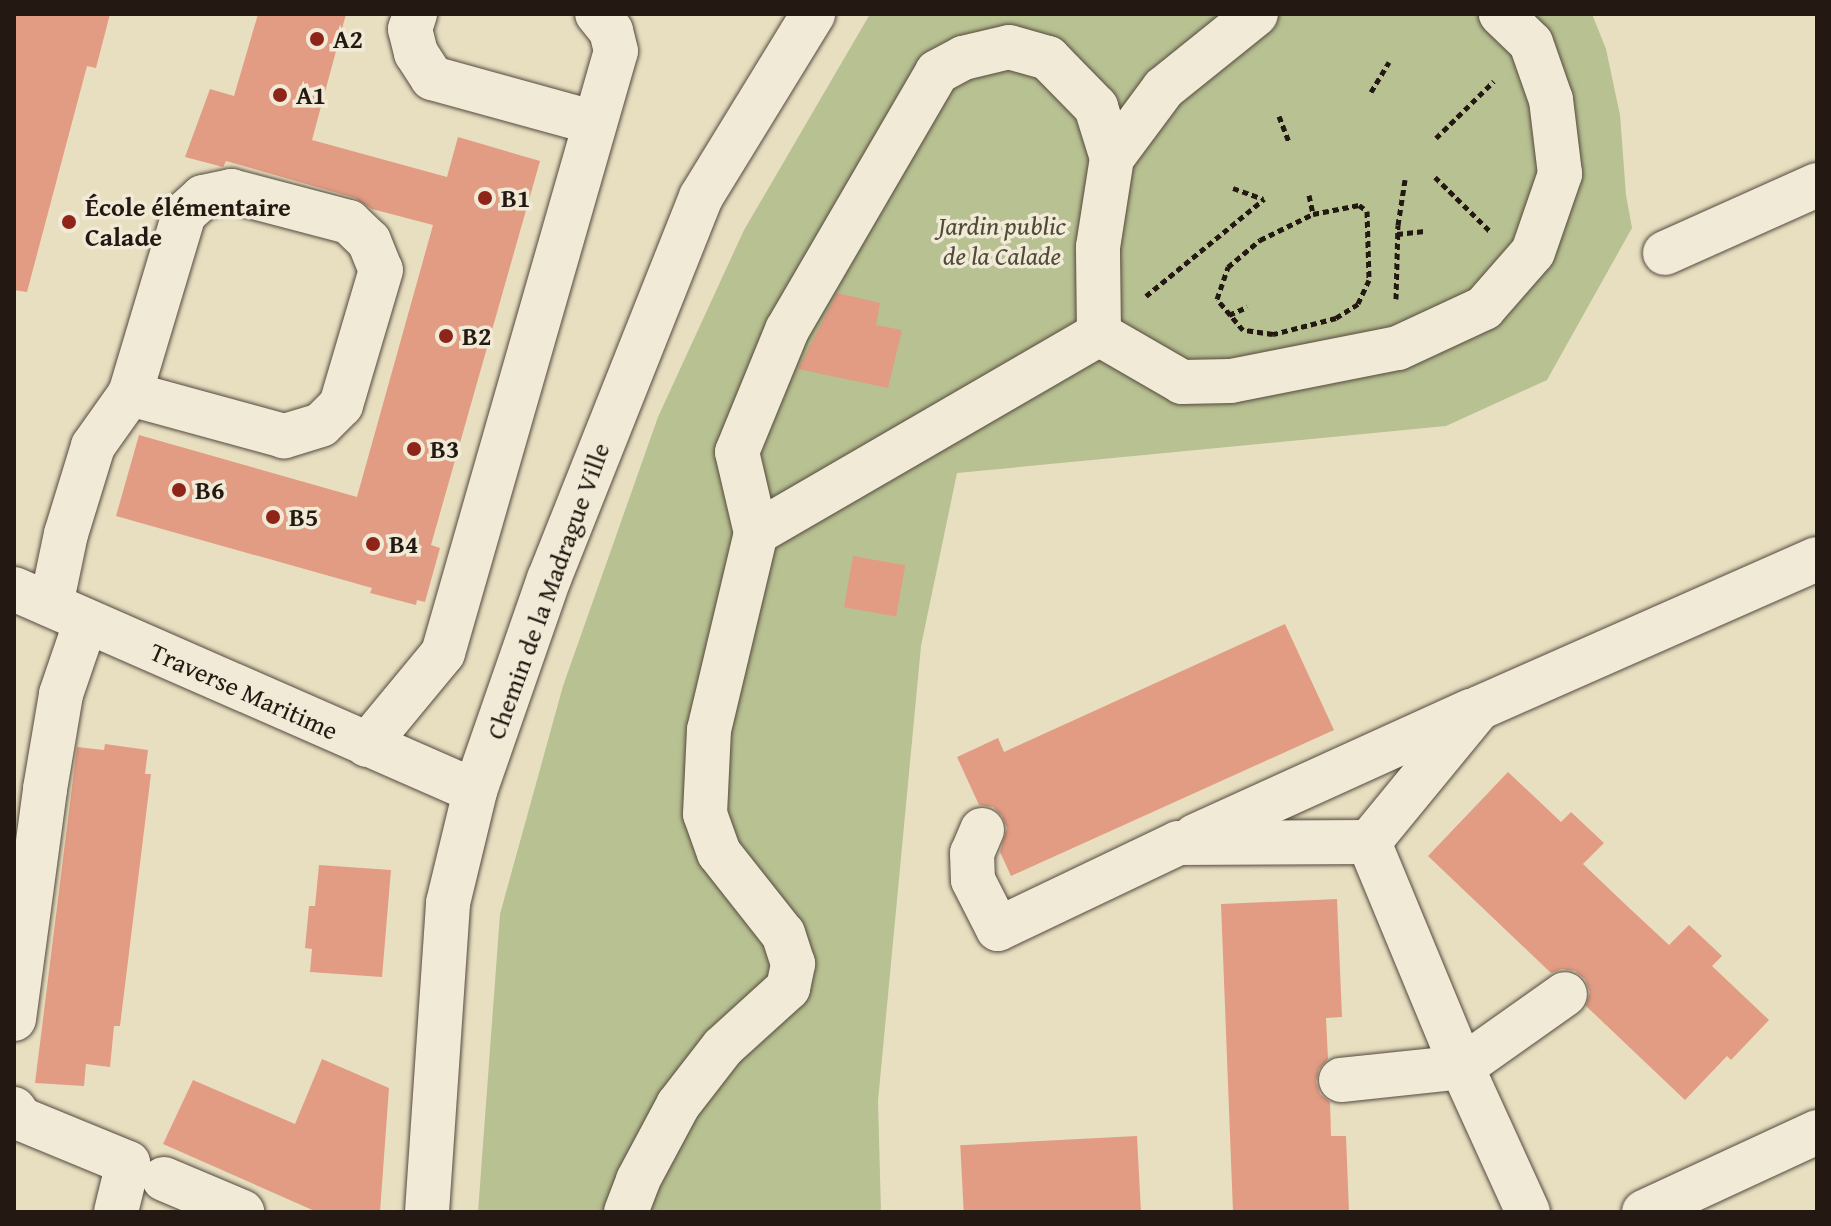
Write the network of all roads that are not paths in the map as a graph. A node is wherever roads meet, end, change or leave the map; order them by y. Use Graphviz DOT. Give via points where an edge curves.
graph roads {
  1 [pos="415,14"];
  2 [pos="597,14"];
  3 [pos="813,14"];
  4 [pos="1256,14"];
  5 [pos="1516,28"];
  6 [pos="595,123"];
  7 [pos="1112,158"];
  8 [pos="1817,185"];
  9 [pos="1665,253"];
  10 [pos="1099,334"];
  11 [pos="130,394"];
  12 [pos="756,533"];
  13 [pos="1817,559"];
  14 [pos="50,605"];
  15 [pos="1479,708"];
  16 [pos="367,745"];
  17 [pos="29,787"];
  18 [pos="475,791"];
  19 [pos="982,830"];
  20 [pos="1369,842"];
  21 [pos="1178,843"];
  22 [pos="1565,994"];
  23 [pos="14,1019"];
  24 [pos="1462,1067"];
  25 [pos="1341,1080"];
  26 [pos="14,1109"];
  27 [pos="1817,1132"];
  28 [pos="146,1171"];
  29 [pos="116,1212"];
  30 [pos="242,1212"];
  31 [pos="427,1212"];
  32 [pos="626,1212"];
  33 [pos="1528,1212"];
  34 [pos="1644,1212"];
  1 -- 6 [label="street" via="410,29 416,53 432,78"];
  2 -- 6 [label="street" via="611,31 616,51"];
  3 -- 18 [label="street, Chemin de la Madrague Ville" via="701,197 549,579"];
  4 -- 7 [label="street" via="1164,88"];
  5 -- 10 [label="street" via="1551,100 1560,174 1533,252 1484,308 1398,348 1231,381 1182,382"];
  6 -- 16 [label="street" via="443,653"];
  7 -- 10 [label="street" via="1098,247"];
  7 -- 12 [label="street" via="1096,107 1048,58 1009,47 963,58 937,72 787,330 737,452"];
  8 -- 9 [label="street"];
  10 -- 12 [label="street"];
  11 -- 11 [label="street" via="284,436 321,425 341,405 381,270 369,241 349,222 231,191 203,197 184,214"];
  11 -- 14 [label="street" via="93,446"];
  12 -- 32 [label="street" via="709,730 705,814 719,853 783,934 793,964 788,988 723,1047 678,1105"];
  13 -- 15 [label="street"];
  14 -- 16 [label="street, Traverse Maritime"];
  14 -- 17 [label="street" via="61,694"];
  15 -- 20 [label="street"];
  15 -- 21 [label="street"];
  16 -- 18 [label="street, Traverse Maritime"];
  17 -- 23 [label="street"];
  18 -- 31 [label="street, Chemin de la Madrague Ville" via="448,903"];
  19 -- 21 [label="street" via="972,853 973,880 998,929"];
  20 -- 21 [label="street"];
  20 -- 24 [label="street"];
  22 -- 24 [label="street"];
  24 -- 25 [label="street"];
  24 -- 33 [label="street"];
  26 -- 28 [label="street" via="21,1119"];
  27 -- 34 [label="street"];
  28 -- 29 [label="street"];
  28 -- 30 [label="street"];
}
